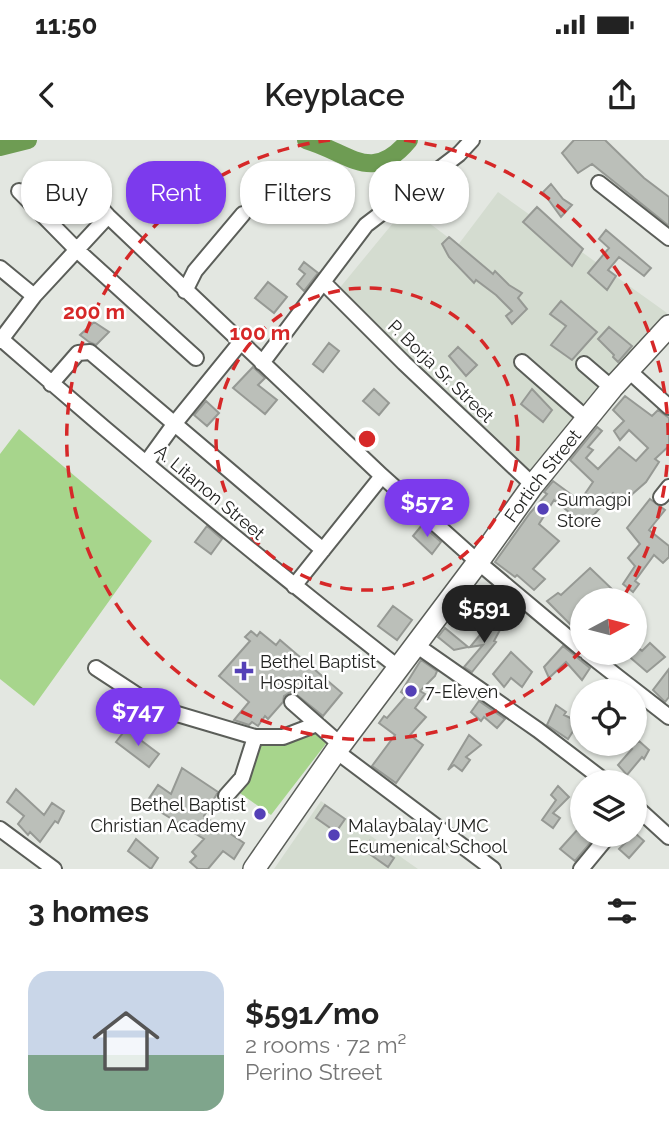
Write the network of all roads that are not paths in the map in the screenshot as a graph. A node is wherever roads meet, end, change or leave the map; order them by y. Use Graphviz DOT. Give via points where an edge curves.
graph roads {
  1 [pos="472,140"];
  2 [pos="599,183"];
  3 [pos="19,191"];
  4 [pos="240,218"];
  5 [pos="112,220"];
  6 [pos="101,224"];
  7 [pos="669,238"];
  8 [pos="78,250"];
  9 [pos="0,268"];
  10 [pos="324,283"];
  11 [pos="185,291"];
  12 [pos="34,296"];
  13 [pos="669,326"];
  14 [pos="0,339"];
  15 [pos="240,343"];
  16 [pos="196,358"];
  17 [pos="522,362"];
  18 [pos="262,363"];
  19 [pos="584,364"];
  20 [pos="628,370"];
  21 [pos="51,384"];
  22 [pos="612,388"];
  23 [pos="669,407"];
  24 [pos="586,418"];
  25 [pos="175,423"];
  26 [pos="146,463"];
  27 [pos="382,476"];
  28 [pos="533,485"];
  29 [pos="323,550"];
  30 [pos="478,562"];
  31 [pos="294,586"];
  32 [pos="570,639"];
  33 [pos="416,645"];
  34 [pos="603,665"];
  35 [pos="96,668"];
  36 [pos="399,668"];
  37 [pos="292,702"];
  38 [pos="669,717"];
  39 [pos="317,724"];
  40 [pos="255,737"];
  41 [pos="339,748"];
  42 [pos="590,770"];
  43 [pos="226,796"];
  44 [pos="647,817"];
  45 [pos="0,829"];
  46 [pos="669,837"];
  47 [pos="599,847"];
  48 [pos="54,869"];
  49 [pos="254,869"];
  50 [pos="493,869"];
  51 [pos="581,869"];
  1 -- 10 [label="street" via="366,225"];
  2 -- 7 [label="street"];
  3 -- 8 [label="street"];
  4 -- 11 [label="street" via="195,271"];
  5 -- 11 [label="street"];
  6 -- 8 [label="street"];
  8 -- 12 [label="street"];
  8 -- 16 [label="street"];
  9 -- 12 [label="street"];
  10 -- 18 [label="street"];
  10 -- 28 [label="street, P. Borja Sr. Street"];
  11 -- 15 [label="street"];
  12 -- 14 [label="street"];
  13 -- 20 [label="highway, Fortich Street"];
  14 -- 21 [label="street, A. Litanon Street"];
  15 -- 18 [label="street"];
  15 -- 25 [label="street"];
  17 -- 24 [label="street"];
  18 -- 27 [label="street"];
  19 -- 22 [label="street"];
  20 -- 22 [label="highway, Fortich Street"];
  20 -- 23 [label="street"];
  21 -- 25 [label="street" via="78,353 87,351"];
  21 -- 26 [label="street, A. Litanon Street"];
  22 -- 24 [label="highway, Fortich Street"];
  24 -- 28 [label="highway, Fortich Street"];
  25 -- 26 [label="street"];
  25 -- 29 [label="street"];
  26 -- 31 [label="street, A. Litanon Street"];
  27 -- 29 [label="street"];
  27 -- 30 [label="street"];
  28 -- 30 [label="highway, Fortich Street"];
  29 -- 31 [label="street"];
  30 -- 32 [label="street"];
  30 -- 33 [label="highway, Fortich Street"];
  31 -- 36 [label="street, A. Litanon Street"];
  33 -- 36 [label="highway, Fortich Street"];
  33 -- 42 [label="street"];
  34 -- 38 [label="street"];
  35 -- 40 [label="street" via="157,708"];
  36 -- 41 [label="highway, Fortich Street"];
  37 -- 39 [label="street"];
  39 -- 40 [label="street" via="283,737"];
  39 -- 41 [label="street"];
  40 -- 43 [label="street" via="242,778"];
  41 -- 49 [label="highway, Fortich Street"];
  41 -- 50 [label="street"];
  44 -- 46 [label="street"];
  45 -- 48 [label="street"];
  47 -- 51 [label="street"];
}
